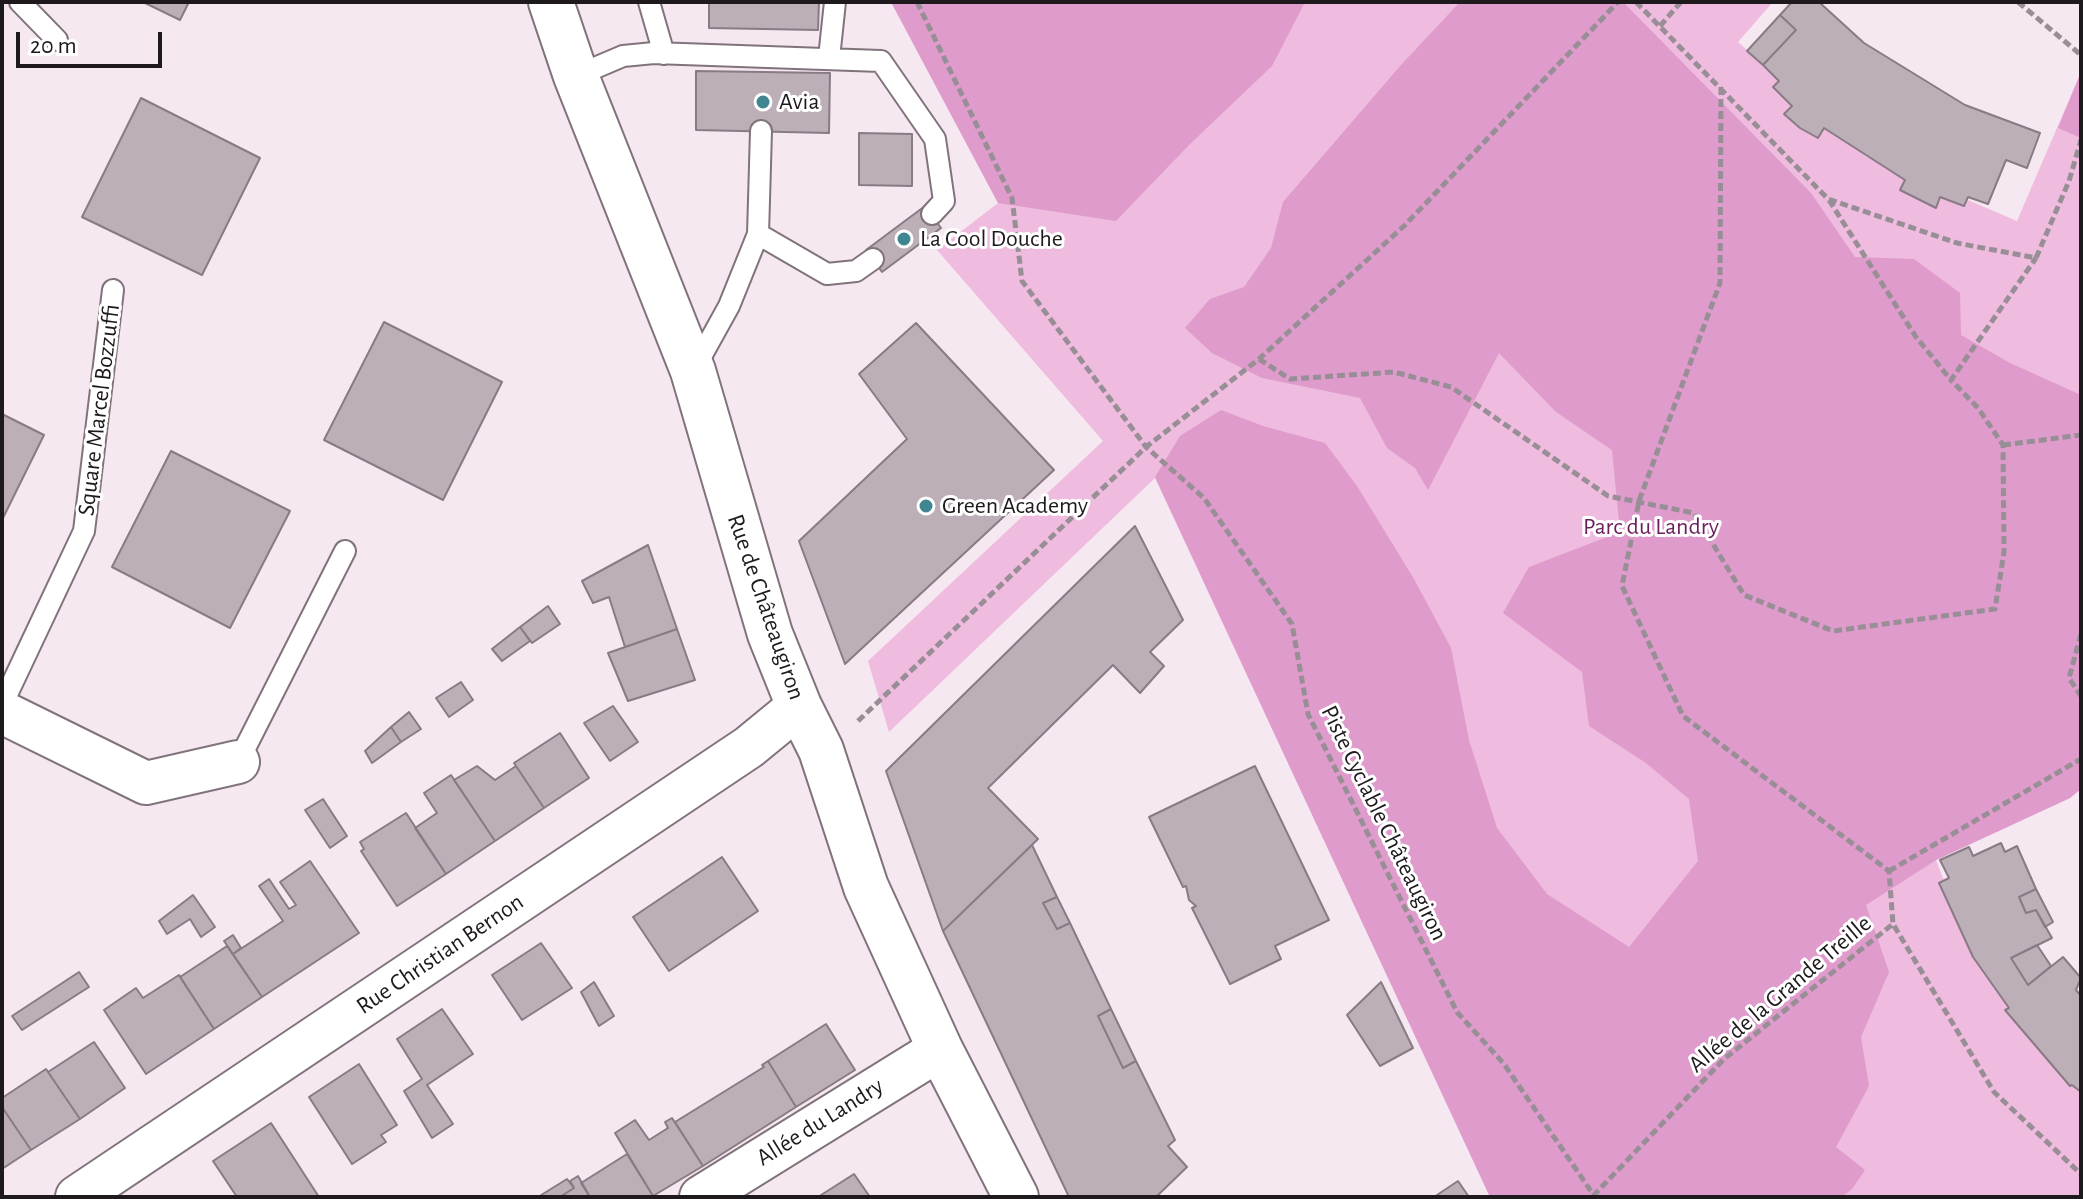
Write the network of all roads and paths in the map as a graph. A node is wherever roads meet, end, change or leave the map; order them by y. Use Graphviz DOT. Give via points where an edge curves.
graph roads {
  1 [pos="20,2"];
  2 [pos="551,2"];
  3 [pos="649,2"];
  4 [pos="835,2"];
  5 [pos="917,2"];
  6 [pos="1618,2"];
  7 [pos="1636,2"];
  8 [pos="1681,2"];
  9 [pos="2018,2"];
  10 [pos="1660,26"];
  11 [pos="57,40"];
  12 [pos="664,54"];
  13 [pos="2081,55"];
  14 [pos="829,58"];
  15 [pos="576,76"];
  16 [pos="1721,87"];
  17 [pos="761,131"];
  18 [pos="2081,140"];
  19 [pos="1828,199"];
  20 [pos="932,214"];
  21 [pos="758,234"];
  22 [pos="2036,258"];
  23 [pos="873,259"];
  24 [pos="113,290"];
  25 [pos="1259,359"];
  26 [pos="693,371"];
  27 [pos="1951,380"];
  28 [pos="2081,435"];
  29 [pos="2003,445"];
  30 [pos="1146,447"];
  31 [pos="1639,501"];
  32 [pos="345,551"];
  33 [pos="2081,634"];
  34 [pos="2081,696"];
  35 [pos="2,705"];
  36 [pos="799,706"];
  37 [pos="2,712"];
  38 [pos="821,750"];
  39 [pos="2081,759"];
  40 [pos="238,762"];
  41 [pos="1889,871"];
  42 [pos="1893,924"];
  43 [pos="940,1049"];
  44 [pos="2081,1174"];
  45 [pos="1594,1196"];
  46 [pos="77,1197"];
  47 [pos="701,1197"];
  48 [pos="1016,1197"];
  1 -- 11 [label="lane"];
  2 -- 15 [label="main road, Rue de Châteaugiron"];
  3 -- 12 [label="lane"];
  4 -- 14 [label="lane"];
  5 -- 30 [label="path, Piste Cyclable Châteaugiron" via="1012,198 1022,281"];
  6 -- 25 [label="path" via="1405,225"];
  7 -- 10 [label="path"];
  8 -- 10 [label="path"];
  9 -- 13 [label="path"];
  10 -- 16 [label="path"];
  12 -- 14 [label="lane" via="762,64"];
  12 -- 15 [label="lane" via="623,56"];
  14 -- 20 [label="lane" via="881,61 935,139 944,201"];
  15 -- 26 [label="main road, Rue de Châteaugiron"];
  16 -- 19 [label="path"];
  16 -- 31 [label="path" via="1720,283"];
  17 -- 21 [label="lane"];
  18 -- 22 [label="path"];
  19 -- 22 [label="path" via="1957,243"];
  19 -- 27 [label="path" via="1916,337"];
  21 -- 23 [label="lane" via="827,274 856,271"];
  21 -- 26 [label="lane" via="729,306"];
  22 -- 27 [label="path"];
  24 -- 35 [label="lane, Square Marcel Bozzuffi" via="84,531"];
  25 -- 30 [label="path"];
  25 -- 31 [label="path" via="1290,379 1394,372 1451,387 1608,496"];
  26 -- 36 [label="main road, Rue de Châteaugiron" via="770,634"];
  27 -- 29 [label="path"];
  28 -- 29 [label="path"];
  29 -- 31 [label="path" via="2004,552 1995,609 1833,631 1744,595 1694,513"];
  30 -- 38 [label="path" via="854,725"];
  30 -- 45 [label="path, Piste Cyclable Châteaugiron" via="1204,498 1292,624 1308,714 1457,1012 1504,1064"];
  31 -- 41 [label="path" via="1622,586 1683,716"];
  32 -- 40 [label="lane"];
  33 -- 34 [label="path" via="2069,678"];
  36 -- 38 [label="main road, Rue de Châteaugiron"];
  36 -- 46 [label="street, Rue Christian Bernon" via="749,747"];
  37 -- 40 [label="street" via="146,783"];
  38 -- 43 [label="main road, Rue de Châteaugiron" via="866,887"];
  39 -- 41 [label="path"];
  41 -- 42 [label="path"];
  42 -- 44 [label="path" via="1994,1092"];
  42 -- 45 [label="path, Allée de la Grande Treille" via="1724,1059"];
  43 -- 47 [label="street, Allée du Landry"];
  43 -- 48 [label="main road, Rue de Châteaugiron"];
}
